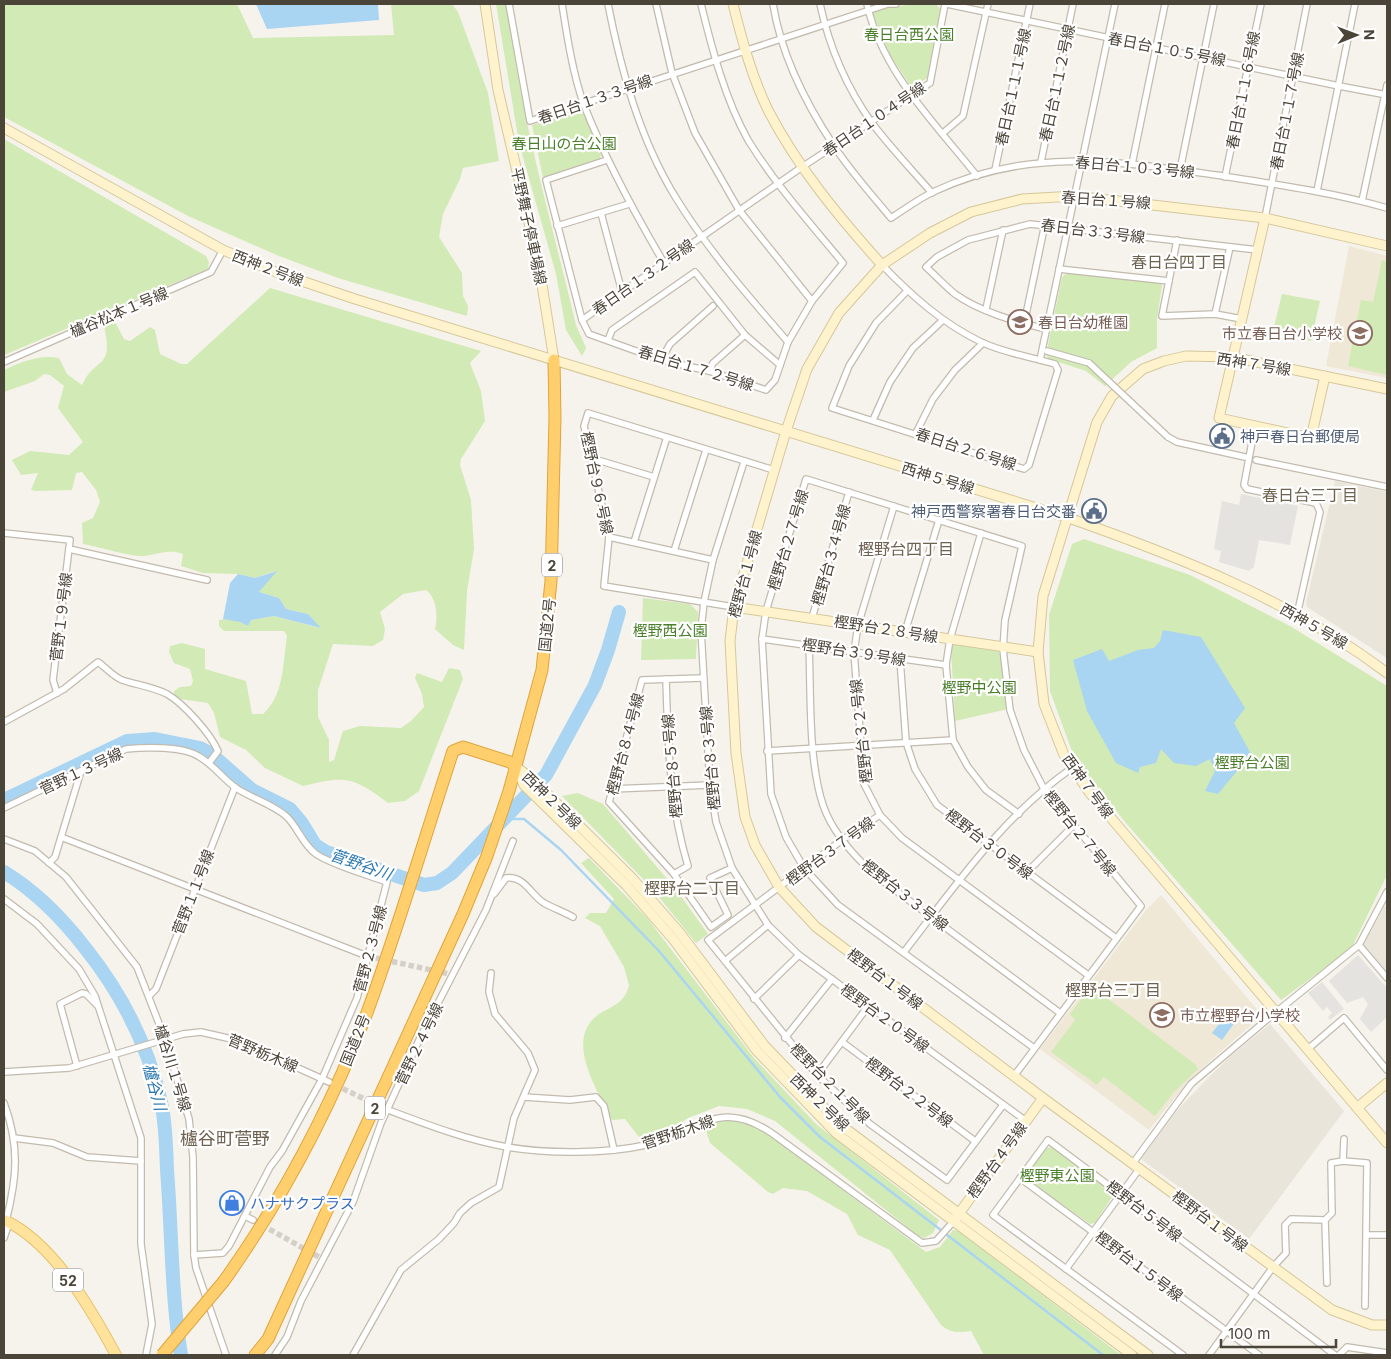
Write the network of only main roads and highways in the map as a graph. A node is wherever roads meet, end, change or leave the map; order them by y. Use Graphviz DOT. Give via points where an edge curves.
graph roads {
  1 [pos="554,360"];
  2 [pos="516,766"];
  3 [pos="6,1222"];
  4 [pos="116,1355"];
  5 [pos="162,1355"];
  6 [pos="255,1355"];
  1 -- 2 [label="highway, 国道2号 / 2" via="556,418 548,626 540,678"];
  2 -- 5 [label="highway, 国道2号, bridge" via="463,747 453,750 367,1011 310,1140 253,1240 224,1281"];
  2 -- 6 [label="highway, 国道2号 / 2" via="487,856 268,1339"];
  3 -- 4 [label="main road, 52" via="30,1234 53,1256"];
}
